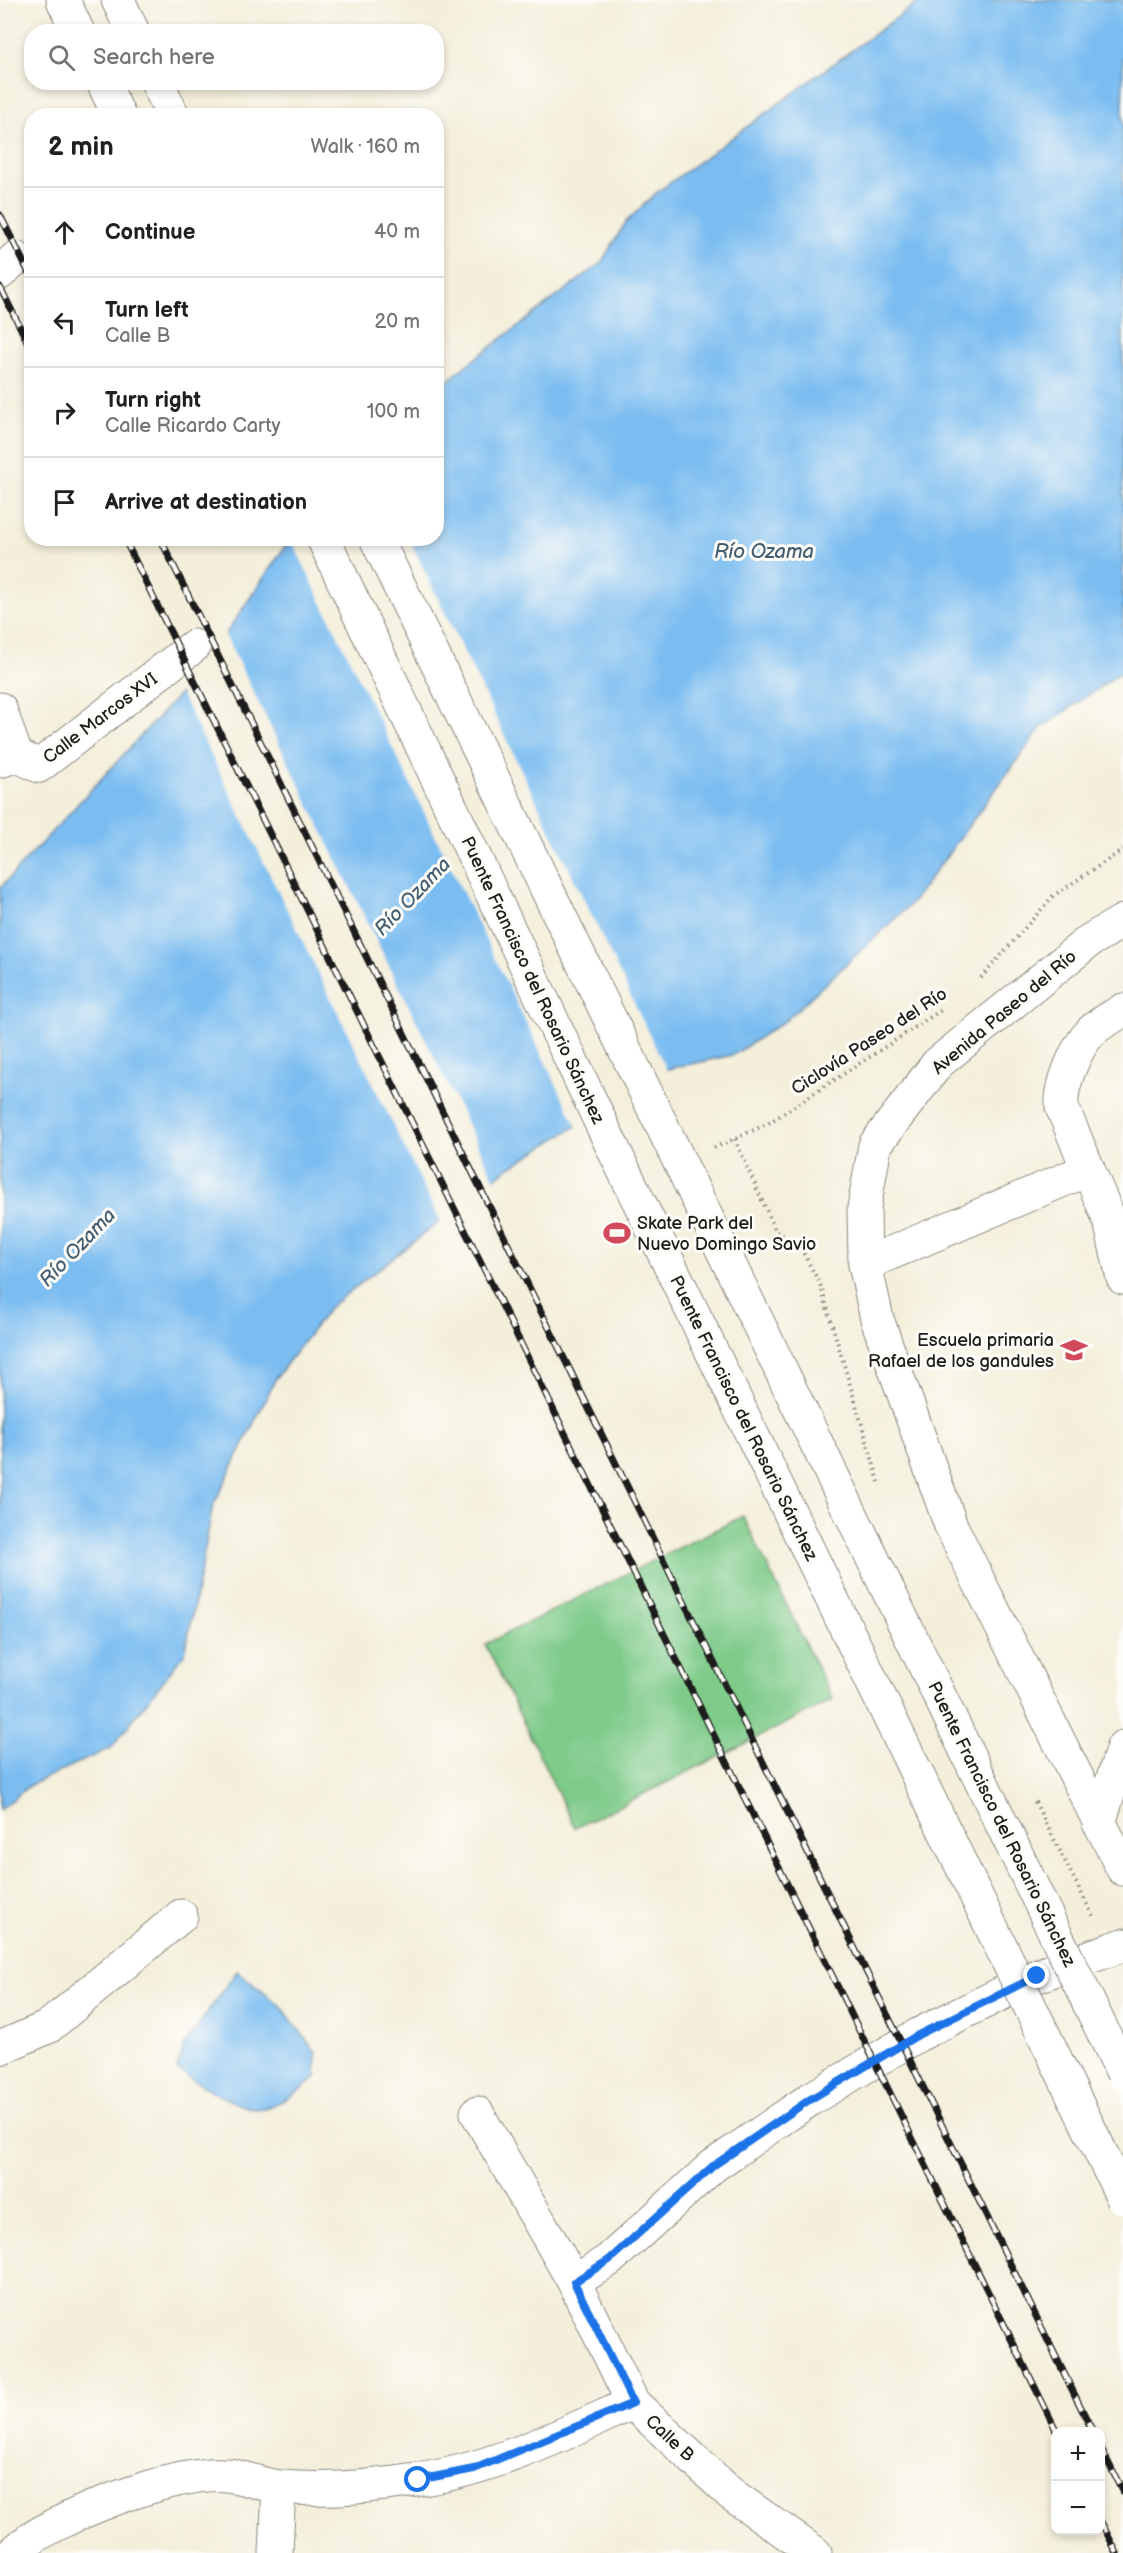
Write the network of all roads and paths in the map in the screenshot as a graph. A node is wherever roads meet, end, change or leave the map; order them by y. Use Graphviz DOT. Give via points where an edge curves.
graph roads {
  1 [pos="63,0"];
  2 [pos="118,0"];
  3 [pos="74,24"];
  4 [pos="129,24"];
  5 [pos="107,90"];
  6 [pos="161,90"];
  7 [pos="115,108"];
  8 [pos="169,108"];
  9 [pos="327,546"];
  10 [pos="380,546"];
  11 [pos="194,646"];
  12 [pos="0,709"];
  13 [pos="8,758"];
  14 [pos="1123,850"];
  15 [pos="1123,921"];
  16 [pos="979,981"];
  17 [pos="952,1003"];
  18 [pos="1123,1010"];
  19 [pos="705,1153"];
  20 [pos="1087,1170"];
  21 [pos="1117,1219"];
  22 [pos="865,1264"];
  23 [pos="1123,1278"];
  24 [pos="1123,1747"];
  25 [pos="1099,1823"];
  26 [pos="1123,1869"];
  27 [pos="181,1916"];
  28 [pos="1123,1945"];
  29 [pos="0,2048"];
  30 [pos="1123,2073"];
  31 [pos="477,2113"];
  32 [pos="1123,2198"];
  33 [pos="574,2282"];
  34 [pos="633,2403"];
  35 [pos="279,2487"];
  36 [pos="12,2553"];
  37 [pos="276,2553"];
  38 [pos="815,2553"];
  1 -- 3 [label="street"];
  2 -- 4 [label="street"];
  5 -- 7 [label="street"];
  6 -- 8 [label="street"];
  9 -- 32 [label="street, Puente Francisco del Rosario Sánchez, bridge" via="606,1133"];
  10 -- 30 [label="street, Puente Francisco del Rosario Sánchez, bridge"];
  11 -- 13 [label="street, Calle Marcos XVI" via="39,766"];
  12 -- 13 [label="street"];
  14 -- 16 [label="path" via="1053,896"];
  15 -- 22 [label="street, Avenida Paseo del Río" via="1089,941 938,1063 875,1145 864,1208"];
  17 -- 19 [label="path, Ciclovía Paseo del Río" via="767,1124"];
  18 -- 20 [label="street" via="1090,1032 1060,1094"];
  20 -- 21 [label="street"];
  20 -- 22 [label="street"];
  21 -- 23 [label="street"];
  22 -- 25 [label="street" via="877,1319 951,1526"];
  24 -- 25 [label="street"];
  25 -- 26 [label="street"];
  27 -- 29 [label="street" via="48,2027"];
  28 -- 33 [label="street" via="1037,1976 918,2035 809,2100 713,2166 609,2260"];
  31 -- 33 [label="street, Calle B"];
  33 -- 34 [label="street, Calle B"];
  34 -- 35 [label="street" via="474,2469 360,2487"];
  34 -- 38 [label="street, Calle B" via="731,2494"];
  35 -- 36 [label="street" via="225,2475 169,2482 99,2505 28,2539"];
  35 -- 37 [label="street"];
}
